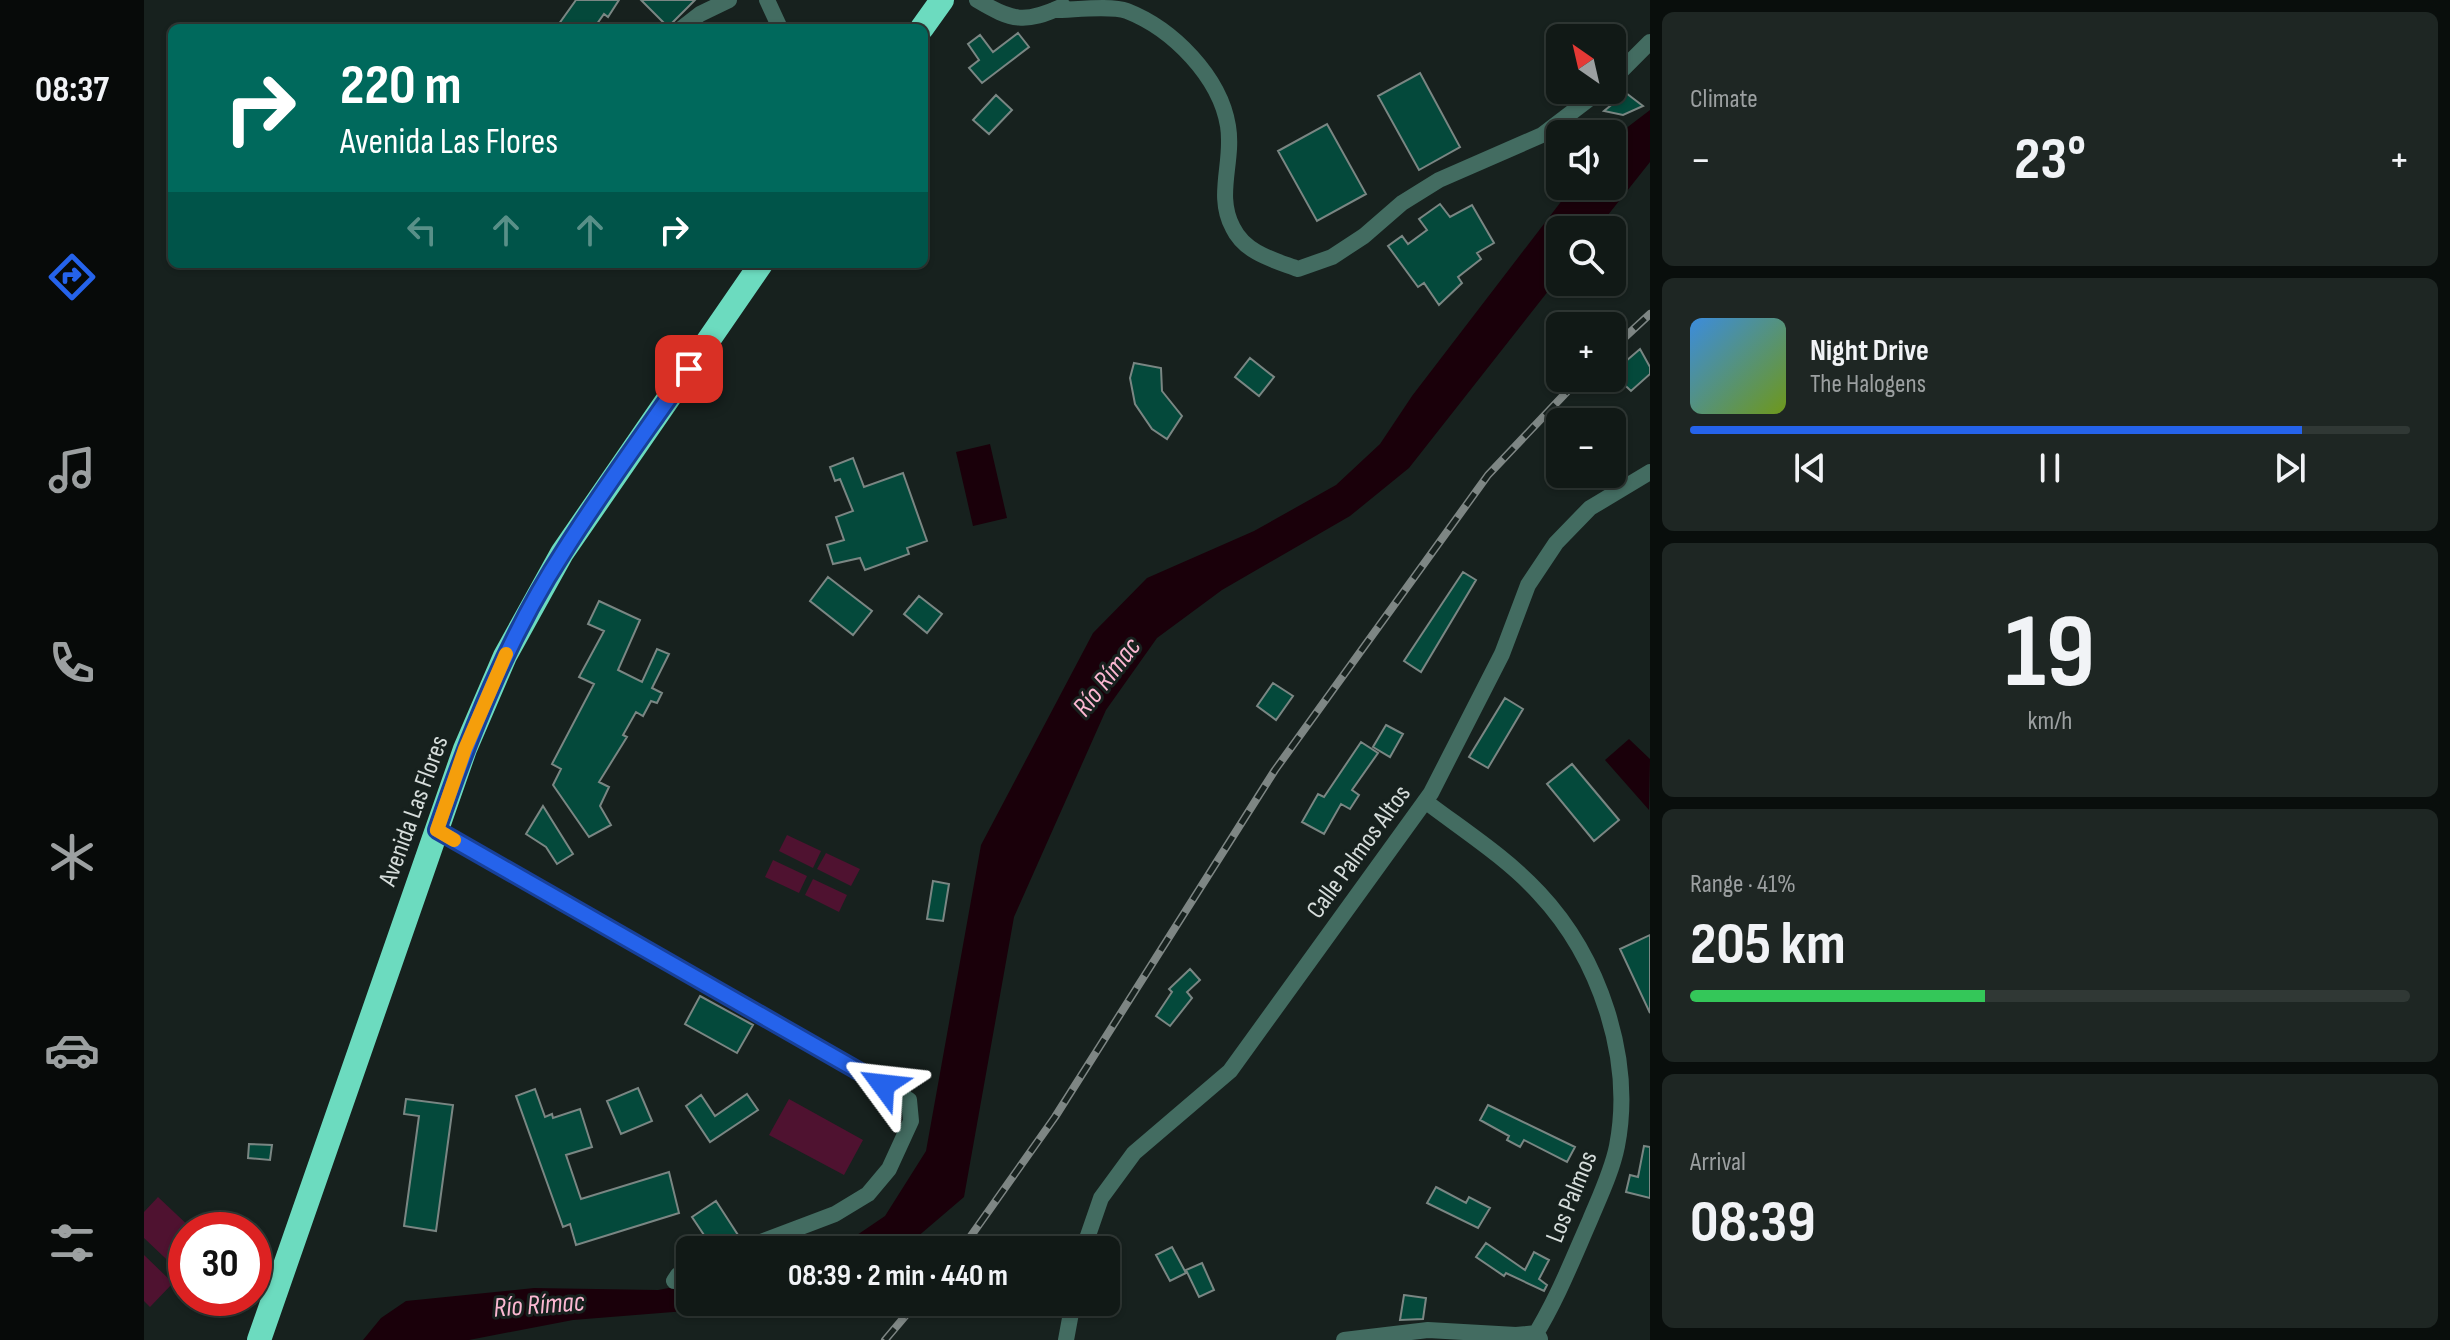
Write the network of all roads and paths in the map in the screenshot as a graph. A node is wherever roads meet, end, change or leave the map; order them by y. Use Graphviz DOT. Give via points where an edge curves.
graph roads {
  1 [pos="729,0"];
  2 [pos="767,0"];
  3 [pos="942,0"];
  4 [pos="977,0"];
  5 [pos="1075,0"];
  6 [pos="1054,10"];
  7 [pos="687,24"];
  8 [pos="778,24"];
  9 [pos="923,24"];
  10 [pos="1650,42"];
  11 [pos="1626,66"];
  12 [pos="1583,104"];
  13 [pos="758,268"];
  14 [pos="1650,472"];
  15 [pos="1425,801"];
  16 [pos="437,830"];
  17 [pos="777,1236"];
  18 [pos="1088,1236"];
  19 [pos="676,1278"];
  20 [pos="674,1281"];
  21 [pos="1070,1316"];
  22 [pos="1537,1338"];
  23 [pos="259,1340"];
  24 [pos="1066,1340"];
  25 [pos="1344,1340"];
  1 -- 7 [label="street"];
  2 -- 8 [label="street"];
  3 -- 9 [label="highway"];
  4 -- 6 [label="street" via="1010,19 1036,18"];
  5 -- 6 [label="street"];
  6 -- 12 [label="street" via="1125,10 1186,48 1209,80 1228,125 1223,196 1233,230 1257,254 1298,269 1332,257 1439,180 1542,135"];
  10 -- 11 [label="street"];
  13 -- 16 [label="highway, Avenida Las Flores" via="562,553 505,656"];
  14 -- 15 [label="street, Calle Palmos Altos" via="1590,508 1556,543 1528,585 1502,654"];
  15 -- 18 [label="street, Calle Palmos Altos" via="1230,1071 1134,1153 1101,1198"];
  15 -- 22 [label="street, Los Palmos" via="1541,895 1572,935 1596,981 1614,1038 1620,1067 1617,1145"];
  16 -- 17 [label="street" via="909,1100 911,1121 889,1169 868,1194 835,1214"];
  16 -- 23 [label="highway, Avenida Las Flores"];
  19 -- 20 [label="street"];
  21 -- 24 [label="street"];
  22 -- 25 [label="street" via="1428,1330"];
}
